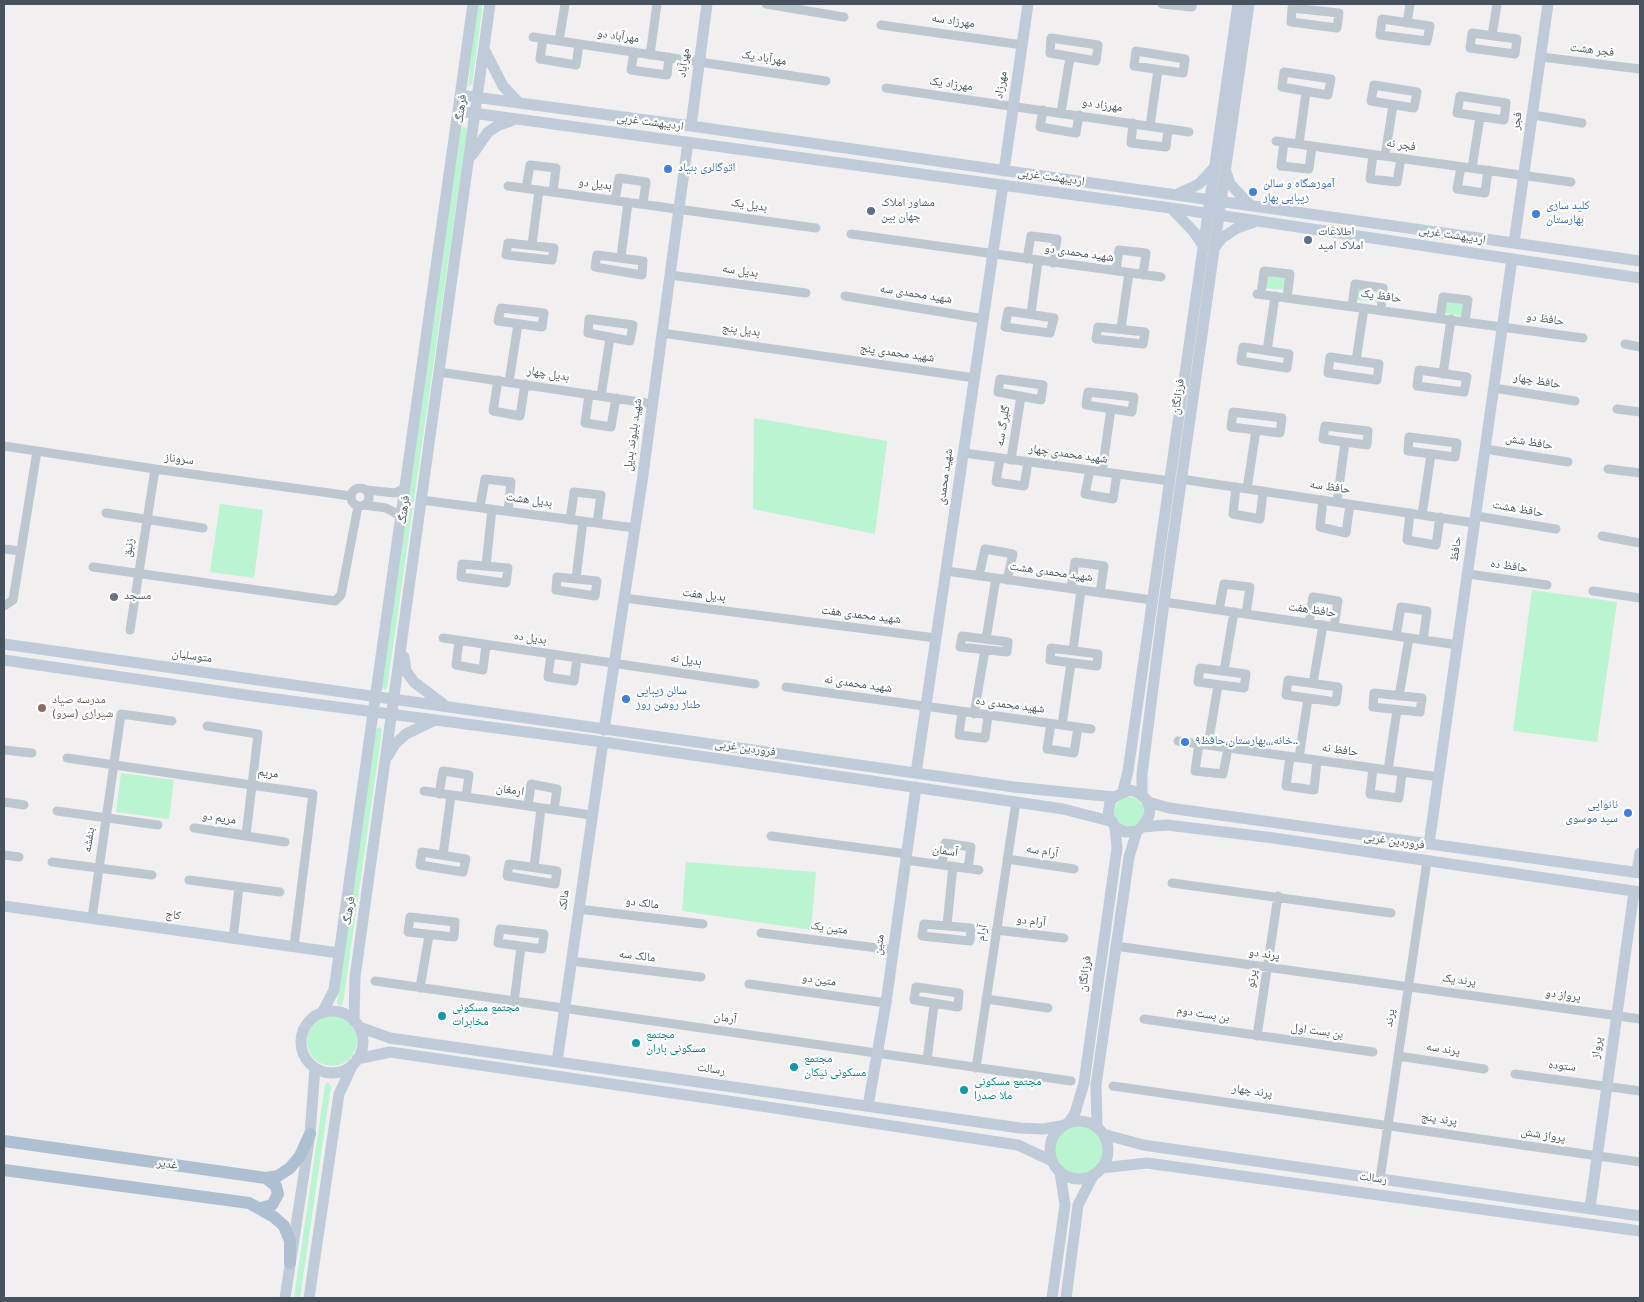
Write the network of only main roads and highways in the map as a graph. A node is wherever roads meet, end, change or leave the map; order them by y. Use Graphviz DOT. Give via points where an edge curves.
graph roads {
  1 [pos="473,4"];
  2 [pos="490,4"];
  3 [pos="707,4"];
  4 [pos="1028,4"];
  5 [pos="1238,4"];
  6 [pos="1249,4"];
  7 [pos="1548,4"];
  8 [pos="484,49"];
  9 [pos="460,95"];
  10 [pos="477,97"];
  11 [pos="520,103"];
  12 [pos="458,111"];
  13 [pos="476,113"];
  14 [pos="517,118"];
  15 [pos="691,126"];
  16 [pos="688,142"];
  17 [pos="848,149"];
  18 [pos="469,160"];
  19 [pos="846,164"];
  20 [pos="1220,169"];
  21 [pos="1004,171"];
  22 [pos="1002,185"];
  23 [pos="1174,195"];
  24 [pos="1215,200"];
  25 [pos="1251,206"];
  26 [pos="1171,208"];
  27 [pos="1213,215"];
  28 [pos="1257,221"];
  29 [pos="1514,242"];
  30 [pos="1209,246"];
  31 [pos="1512,259"];
  32 [pos="1640,261"];
  33 [pos="1640,278"];
  34 [pos="1158,601"];
  35 [pos="4,644"];
  36 [pos="402,647"];
  37 [pos="4,660"];
  38 [pos="254,680"];
  39 [pos="376,695"];
  40 [pos="253,696"];
  41 [pos="394,698"];
  42 [pos="447,706"];
  43 [pos="374,711"];
  44 [pos="392,714"];
  45 [pos="435,720"];
  46 [pos="604,730"];
  47 [pos="603,742"];
  48 [pos="385,762"];
  49 [pos="916,773"];
  50 [pos="916,788"];
  51 [pos="1118,794"];
  52 [pos="1145,799"];
  53 [pos="1113,824"];
  54 [pos="1140,829"];
  55 [pos="1429,844"];
  56 [pos="1640,853"];
  57 [pos="1639,872"];
  58 [pos="1637,892"];
  59 [pos="4,906"];
  60 [pos="339,953"];
  61 [pos="322,1013"];
  62 [pos="357,1024"];
  63 [pos="355,1062"];
  64 [pos="557,1062"];
  65 [pos="315,1068"];
  66 [pos="868,1106"];
  67 [pos="1065,1124"];
  68 [pos="1100,1131"];
  69 [pos="310,1134"];
  70 [pos="4,1141"];
  71 [pos="1052,1161"];
  72 [pos="4,1170"];
  73 [pos="1098,1171"];
  74 [pos="1060,1172"];
  75 [pos="266,1178"];
  76 [pos="261,1208"];
  77 [pos="1590,1208"];
  78 [pos="1640,1216"];
  79 [pos="1640,1231"];
  80 [pos="290,1263"];
  81 [pos="285,1298"];
  82 [pos="309,1298"];
  83 [pos="1052,1298"];
  84 [pos="1066,1298"];
  1 -- 9 [label="main road, فرهنگ"];
  2 -- 8 [label="main road, فرهنگ"];
  3 -- 15 [label="main road, مهرآباد"];
  4 -- 21 [label="main road, مهرزاد"];
  5 -- 20 [label="main road, فرزانگان"];
  6 -- 20 [label="main road, فرزانگان"];
  7 -- 29 [label="main road, فجر"];
  8 -- 10 [label="main road, فرهنگ"];
  8 -- 11 [label="main road" via="503,86"];
  9 -- 10 [label="main road, اردیبهشت غربی"];
  9 -- 12 [label="main road, فرهنگ"];
  10 -- 11 [label="main road, اردیبهشت غربی"];
  10 -- 13 [label="main road, فرهنگ"];
  11 -- 15 [label="main road, اردیبهشت غربی"];
  12 -- 13 [label="main road, اردیبهشت غربی"];
  12 -- 39 [label="main road, فرهنگ"];
  13 -- 14 [label="main road, اردیبهشت غربی"];
  13 -- 18 [label="main road, فرهنگ"];
  14 -- 16 [label="main road, اردیبهشت غربی"];
  14 -- 18 [label="main road" via="488,132"];
  15 -- 17 [label="main road, اردیبهشت غربی"];
  16 -- 19 [label="main road, اردیبهشت غربی"];
  16 -- 46 [label="main road, شهید بلیوند بدیل"];
  17 -- 19 [label="main road"];
  17 -- 21 [label="main road, اردیبهشت غربی"];
  18 -- 36 [label="main road, فرهنگ"];
  19 -- 22 [label="main road, اردیبهشت غربی"];
  20 -- 23 [label="main road" via="1199,184"];
  20 -- 24 [label="main road, فرزانگان"];
  20 -- 25 [label="main road"];
  21 -- 23 [label="main road, اردیبهشت غربی"];
  22 -- 26 [label="main road, اردیبهشت غربی"];
  22 -- 49 [label="main road, شهید محمدی"];
  23 -- 24 [label="main road, اردیبهشت غربی"];
  24 -- 25 [label="main road, اردیبهشت غربی"];
  24 -- 27 [label="main road, فرزانگان"];
  25 -- 29 [label="main road, اردیبهشت غربی"];
  26 -- 27 [label="main road, اردیبهشت غربی"];
  26 -- 30 [label="main road"];
  27 -- 28 [label="main road, اردیبهشت غربی"];
  27 -- 30 [label="main road, فرزانگان"];
  28 -- 30 [label="main road" via="1237,228"];
  28 -- 31 [label="main road, اردیبهشت غربی"];
  29 -- 32 [label="main road, اردیبهشت غربی"];
  30 -- 34 [label="main road, فرزانگان"];
  31 -- 33 [label="main road, اردیبهشت غربی"];
  31 -- 55 [label="main road, حافظ"];
  34 -- 51 [label="main road, فرزانگان" via="1126,780"];
  34 -- 52 [label="main road, فرزانگان" via="1142,774"];
  35 -- 38 [label="main road, متوسلیان"];
  36 -- 41 [label="main road, فرهنگ"];
  36 -- 42 [label="main road" via="406,671 414,682"];
  37 -- 40 [label="main road"];
  38 -- 39 [label="main road, متوسلیان"];
  38 -- 40 [label="main road"];
  39 -- 41 [label="main road, فروردین غربی"];
  39 -- 43 [label="main road, فرهنگ"];
  40 -- 43 [label="main road"];
  41 -- 42 [label="main road, فروردین غربی"];
  41 -- 44 [label="main road, فرهنگ"];
  42 -- 46 [label="main road, فروردین غربی"];
  43 -- 44 [label="main road, فروردین غربی"];
  43 -- 60 [label="main road, فرهنگ"];
  44 -- 45 [label="main road, فروردین غربی"];
  44 -- 48 [label="main road, فرهنگ"];
  45 -- 47 [label="main road, فروردین غربی"];
  45 -- 48 [label="main road" via="406,734 395,744"];
  46 -- 49 [label="main road, فروردین غربی"];
  47 -- 50 [label="main road, فروردین غربی"];
  47 -- 64 [label="main road, مالک"];
  48 -- 62 [label="main road, فرهنگ" via="355,977"];
  49 -- 51 [label="main road, فروردین غربی" via="1014,788"];
  50 -- 53 [label="main road, فروردین غربی" via="1063,809"];
  50 -- 66 [label="main road, متین"];
  51 -- 52 [label="main road" via="1136,792"];
  51 -- 53 [label="main road" via="1108,808"];
  52 -- 54 [label="main road" via="1149,816"];
  52 -- 55 [label="main road, فروردین غربی" via="1169,808"];
  53 -- 54 [label="main road" via="1125,832"];
  53 -- 67 [label="main road, فرزانگان" via="1117,848 1084,1083 1075,1113"];
  54 -- 58 [label="main road, فروردین غربی" via="1166,825"];
  54 -- 68 [label="main road, فرزانگان" via="1129,857 1096,1085"];
  55 -- 57 [label="main road, فروردین غربی"];
  56 -- 57 [label="main road"];
  58 -- 77 [label="main road, پرواز"];
  59 -- 60 [label="main road, کاج"];
  60 -- 61 [label="main road, فرهنگ" via="334,990"];
  61 -- 62 [label="main road" via="336,1012"];
  61 -- 65 [label="main road" via="311,1020 301,1038 302,1051"];
  62 -- 63 [label="main road" via="362,1046"];
  62 -- 64 [label="main road, رسالت" via="390,1038"];
  63 -- 65 [label="main road" via="334,1073"];
  63 -- 71 [label="main road" via="390,1052 1018,1146"];
  63 -- 82 [label="main road" via="338,1094"];
  64 -- 66 [label="main road, رسالت"];
  65 -- 69 [label="main road"];
  66 -- 67 [label="main road, رسالت" via="1020,1128 1043,1129"];
  67 -- 68 [label="main road" via="1089,1123"];
  67 -- 71 [label="main road" via="1051,1140"];
  68 -- 73 [label="main road" via="1108,1152"];
  68 -- 77 [label="main road, رسالت" via="1143,1145"];
  69 -- 75 [label="main road, غدیر" via="300,1156 290,1168 278,1176"];
  69 -- 80 [label="main road"];
  70 -- 75 [label="main road, غدیر"];
  71 -- 74 [label="main road"];
  72 -- 76 [label="main road" via="249,1203"];
  73 -- 74 [label="main road" via="1080,1179"];
  73 -- 79 [label="main road, رسالت" via="1147,1163"];
  73 -- 84 [label="main road" via="1078,1205"];
  74 -- 83 [label="main road" via="1065,1205"];
  75 -- 76 [label="main road" via="276,1186 278,1194 272,1205"];
  76 -- 80 [label="main road" via="279,1221 288,1233"];
  77 -- 78 [label="main road, رسالت"];
  80 -- 81 [label="main road"];
}
